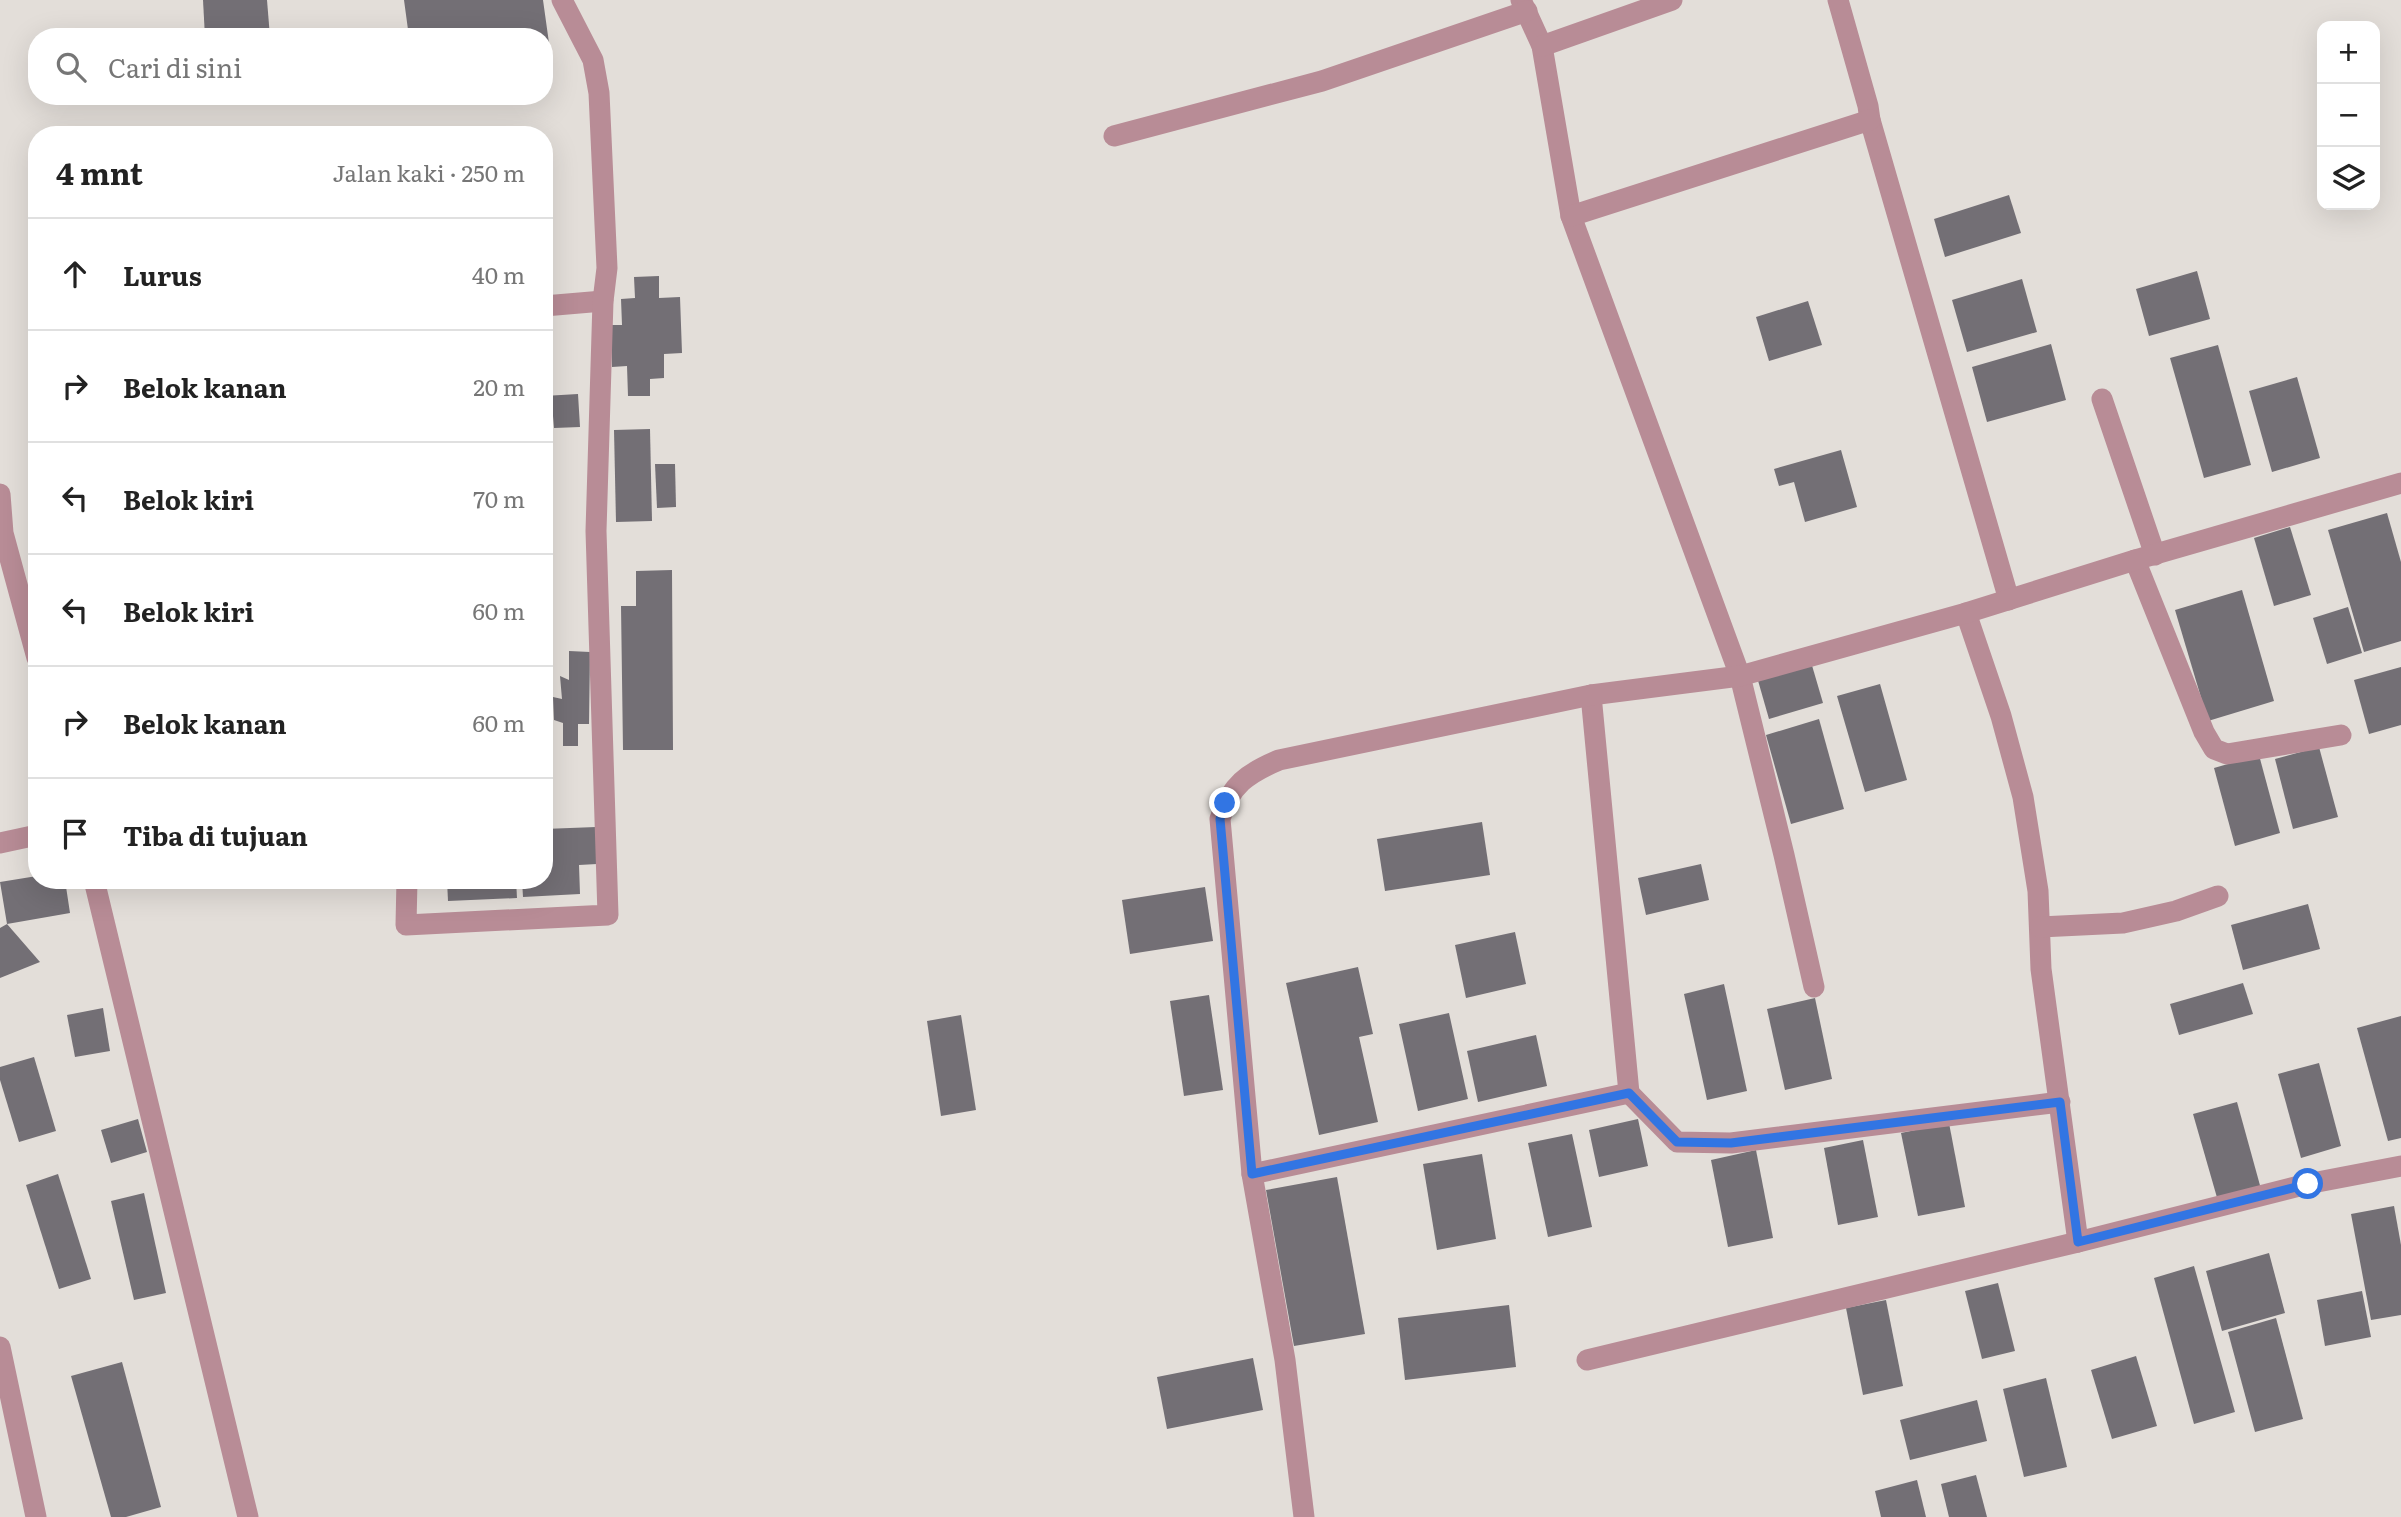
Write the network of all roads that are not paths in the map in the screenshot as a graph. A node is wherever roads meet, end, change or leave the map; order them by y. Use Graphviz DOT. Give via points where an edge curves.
graph roads {
  1 [pos="562,0"];
  2 [pos="1672,0"];
  3 [pos="1838,0"];
  4 [pos="1524,6"];
  5 [pos="1542,46"];
  6 [pos="1870,120"];
  7 [pos="1114,136"];
  8 [pos="1571,216"];
  9 [pos="603,301"];
  10 [pos="553,305"];
  11 [pos="2102,399"];
  12 [pos="2401,484"];
  13 [pos="0,494"];
  14 [pos="2145,558"];
  15 [pos="2009,600"];
  16 [pos="1966,613"];
  17 [pos="28,625"];
  18 [pos="1740,676"];
  19 [pos="1591,695"];
  20 [pos="2341,736"];
  21 [pos="28,837"];
  22 [pos="0,844"];
  23 [pos="96,889"];
  24 [pos="407,889"];
  25 [pos="2218,895"];
  26 [pos="2040,927"];
  27 [pos="1814,987"];
  28 [pos="1629,1093"];
  29 [pos="2060,1102"];
  30 [pos="2401,1166"];
  31 [pos="1252,1174"];
  32 [pos="2078,1242"];
  33 [pos="0,1347"];
  34 [pos="1587,1360"];
  35 [pos="36,1517"];
  36 [pos="248,1517"];
  37 [pos="1304,1517"];
  1 -- 9 [label="street" via="593,60 599,93 607,268"];
  2 -- 5 [label="street"];
  3 -- 6 [label="street"];
  4 -- 5 [label="street"];
  4 -- 7 [label="street" via="1322,81"];
  5 -- 8 [label="street"];
  6 -- 8 [label="street"];
  6 -- 15 [label="street"];
  8 -- 18 [label="street"];
  9 -- 10 [label="street"];
  9 -- 24 [label="street" via="596,531 608,915 405,925"];
  11 -- 14 [label="street"];
  12 -- 14 [label="street"];
  13 -- 17 [label="street" via="4,533"];
  14 -- 15 [label="street"];
  14 -- 20 [label="street" via="2204,732 2214,749 2227,754"];
  15 -- 16 [label="street"];
  16 -- 18 [label="street"];
  16 -- 26 [label="street" via="2023,797"];
  18 -- 19 [label="street"];
  18 -- 27 [label="street"];
  19 -- 28 [label="street"];
  19 -- 31 [label="street" via="1279,760 1237,785 1220,819"];
  21 -- 22 [label="street"];
  23 -- 36 [label="street"];
  25 -- 26 [label="street" via="2123,923"];
  26 -- 29 [label="street" via="2041,969"];
  28 -- 29 [label="street" via="1677,1142 1731,1143"];
  28 -- 31 [label="street"];
  29 -- 32 [label="street"];
  30 -- 32 [label="street" via="2308,1184"];
  31 -- 37 [label="street" via="1285,1360"];
  32 -- 34 [label="street"];
  33 -- 35 [label="street"];
}
